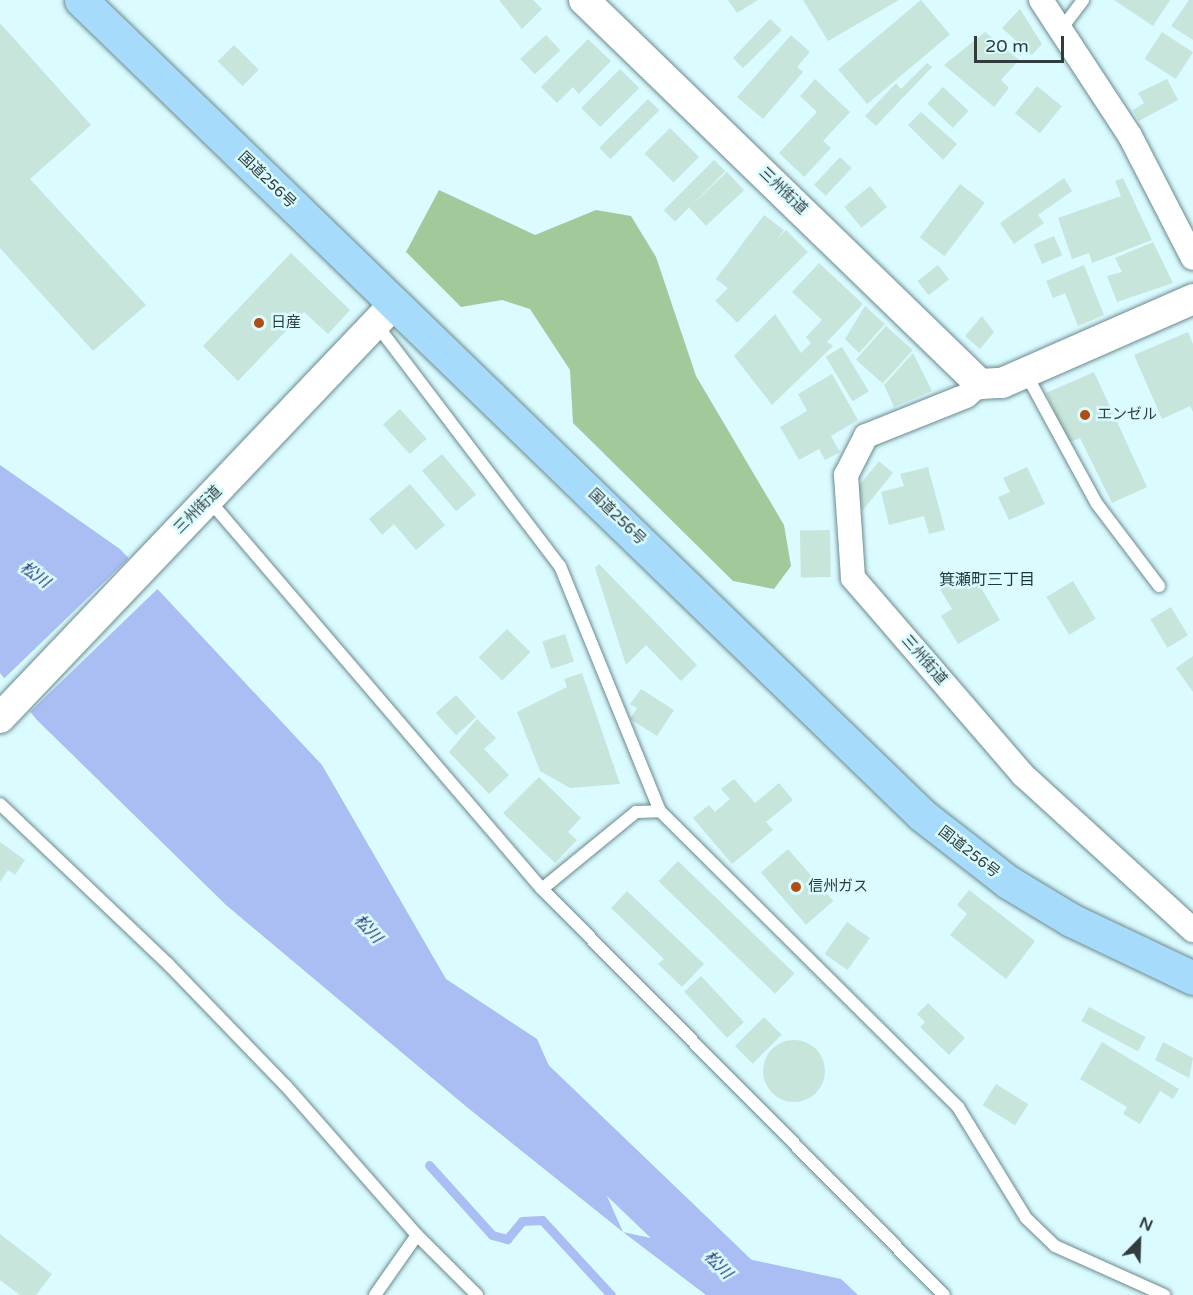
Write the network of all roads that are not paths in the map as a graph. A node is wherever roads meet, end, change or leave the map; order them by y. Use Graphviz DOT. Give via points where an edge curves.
graph roads {
  1 [pos="81,0"];
  2 [pos="584,0"];
  3 [pos="1041,0"];
  4 [pos="1083,0"];
  5 [pos="1062,28"];
  6 [pos="1193,258"];
  7 [pos="1193,299"];
  8 [pos="385,313"];
  9 [pos="1025,373"];
  10 [pos="980,384"];
  11 [pos="201,507"];
  12 [pos="1159,586"];
  13 [pos="0,718"];
  14 [pos="0,804"];
  15 [pos="660,811"];
  16 [pos="542,889"];
  17 [pos="1193,930"];
  18 [pos="1193,978"];
  19 [pos="417,1235"];
  20 [pos="375,1295"];
  21 [pos="477,1295"];
  22 [pos="944,1295"];
  23 [pos="1164,1295"];
  1 -- 8 [label="highway, 国道256号"];
  2 -- 10 [label="street, 三州街道"];
  3 -- 5 [label="street"];
  4 -- 5 [label="lane"];
  5 -- 6 [label="street" via="1130,136"];
  7 -- 9 [label="street, 三州街道"];
  8 -- 11 [label="street, 三州街道"];
  8 -- 15 [label="lane" via="560,566"];
  8 -- 18 [label="highway, 国道256号" via="922,815 1026,893"];
  9 -- 10 [label="street, 三州街道" via="1002,383"];
  9 -- 12 [label="lane" via="1097,504"];
  10 -- 17 [label="street, 三州街道" via="966,396 866,436 846,475 853,578 1023,775"];
  11 -- 13 [label="street, 三州街道"];
  11 -- 16 [label="lane"];
  14 -- 19 [label="lane" via="168,964 286,1086"];
  15 -- 16 [label="lane" via="636,812"];
  15 -- 23 [label="lane" via="958,1107 1033,1225 1056,1246"];
  16 -- 22 [label="lane"];
  19 -- 20 [label="lane"];
  19 -- 21 [label="lane"];
}
